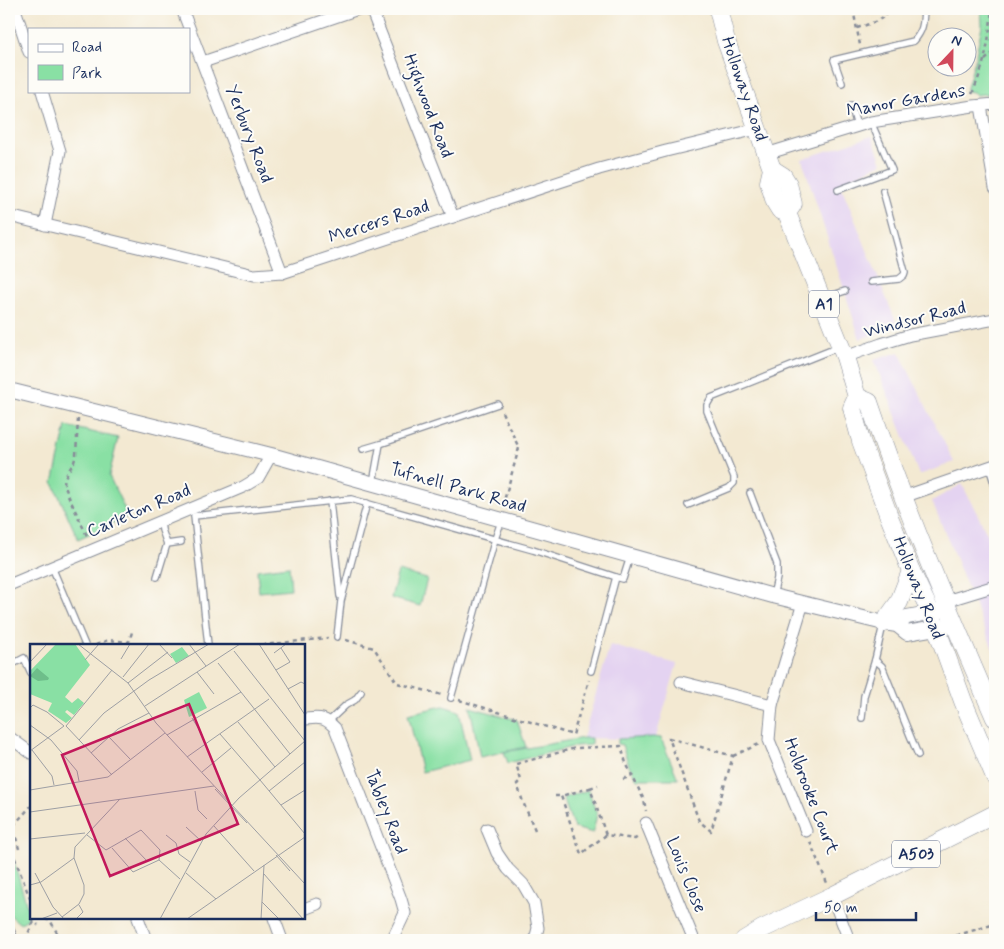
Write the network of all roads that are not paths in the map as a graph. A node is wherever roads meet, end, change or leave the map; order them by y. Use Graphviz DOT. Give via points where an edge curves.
graph roads {
  1 [pos="15,9"];
  2 [pos="182,9"];
  3 [pos="358,9"];
  4 [pos="371,9"];
  5 [pos="718,9"];
  6 [pos="924,9"];
  7 [pos="190,28"];
  8 [pos="190,29"];
  9 [pos="28,49"];
  10 [pos="203,62"];
  11 [pos="842,83"];
  12 [pos="42,92"];
  13 [pos="995,104"];
  14 [pos="851,105"];
  15 [pos="981,106"];
  16 [pos="871,122"];
  17 [pos="857,126"];
  18 [pos="757,129"];
  19 [pos="769,162"];
  20 [pos="995,188"];
  21 [pos="838,190"];
  22 [pos="883,191"];
  23 [pos="9,216"];
  24 [pos="452,217"];
  25 [pos="45,225"];
  26 [pos="282,273"];
  27 [pos="871,282"];
  28 [pos="844,291"];
  29 [pos="822,299"];
  30 [pos="995,319"];
  31 [pos="842,352"];
  32 [pos="9,390"];
  33 [pos="857,397"];
  34 [pos="498,404"];
  35 [pos="380,444"];
  36 [pos="363,449"];
  37 [pos="271,455"];
  38 [pos="992,466"];
  39 [pos="372,483"];
  40 [pos="995,486"];
  41 [pos="750,493"];
  42 [pos="903,497"];
  43 [pos="330,501"];
  44 [pos="367,504"];
  45 [pos="688,505"];
  46 [pos="501,519"];
  47 [pos="161,521"];
  48 [pos="495,539"];
  49 [pos="181,542"];
  50 [pos="168,544"];
  51 [pos="631,555"];
  52 [pos="52,567"];
  53 [pos="911,571"];
  54 [pos="616,576"];
  55 [pos="157,577"];
  56 [pos="9,585"];
  57 [pos="995,586"];
  58 [pos="773,596"];
  59 [pos="341,601"];
  60 [pos="803,603"];
  61 [pos="950,611"];
  62 [pos="933,620"];
  63 [pos="890,624"];
  64 [pos="337,637"];
  65 [pos="85,644"];
  66 [pos="208,644"];
  67 [pos="876,660"];
  68 [pos="9,666"];
  69 [pos="30,671"];
  70 [pos="591,671"];
  71 [pos="681,682"];
  72 [pos="361,692"];
  73 [pos="451,698"];
  74 [pos="772,706"];
  75 [pos="862,718"];
  76 [pos="995,718"];
  77 [pos="305,719"];
  78 [pos="329,721"];
  79 [pos="9,736"];
  80 [pos="30,752"];
  81 [pos="918,755"];
  82 [pos="995,777"];
  83 [pos="995,814"];
  84 [pos="645,822"];
  85 [pos="487,829"];
  86 [pos="806,831"];
  87 [pos="832,896"];
  88 [pos="317,904"];
  89 [pos="305,909"];
  90 [pos="138,919"];
  91 [pos="277,919"];
  92 [pos="9,926"];
  93 [pos="13,940"];
  94 [pos="146,940"];
  95 [pos="282,940"];
  96 [pos="392,940"];
  97 [pos="535,940"];
  98 [pos="694,940"];
  99 [pos="744,940"];
  100 [pos="849,940"];
  1 -- 9 [label="street"];
  2 -- 7 [label="street, Yerbury Road"];
  3 -- 10 [label="street"];
  4 -- 24 [label="street, Highwood Road"];
  5 -- 18 [label="highway, Holloway Road / A1"];
  6 -- 11 [label="lane" via="923,27 914,41 834,60"];
  8 -- 10 [label="street, Yerbury Road"];
  10 -- 26 [label="street, Yerbury Road"];
  12 -- 25 [label="street" via="60,151"];
  13 -- 15 [label="street, Manor Gardens"];
  14 -- 17 [label="lane"];
  15 -- 16 [label="street, Manor Gardens"];
  15 -- 20 [label="street"];
  16 -- 17 [label="street, Manor Gardens"];
  16 -- 21 [label="lane" via="892,170"];
  17 -- 19 [label="street, Manor Gardens"];
  18 -- 19 [label="highway, Holloway Road / A1"];
  18 -- 24 [label="street, Mercers Road" via="599,169"];
  19 -- 29 [label="highway, Holloway Road / A1" via="788,184 793,204 787,213"];
  22 -- 27 [label="lane" via="905,272 899,279"];
  23 -- 25 [label="street, Mercers Road"];
  24 -- 26 [label="street, Mercers Road"];
  25 -- 26 [label="street, Mercers Road" via="254,275"];
  28 -- 29 [label="lane"];
  29 -- 31 [label="highway, Holloway Road / A1"];
  30 -- 31 [label="street, Windsor Road"];
  31 -- 33 [label="highway, Holloway Road / A1"];
  31 -- 45 [label="lane" via="711,398 707,411 734,483"];
  32 -- 37 [label="street, Tufnell Park Road"];
  33 -- 42 [label="highway, Holloway Road / A1" via="869,402"];
  33 -- 53 [label="highway, Holloway Road / A1" via="852,408 861,441"];
  34 -- 35 [label="lane"];
  35 -- 36 [label="lane"];
  35 -- 39 [label="lane"];
  37 -- 39 [label="street, Tufnell Park Road"];
  37 -- 47 [label="street, Carleton Road" via="258,478 243,487"];
  38 -- 40 [label="lane"];
  38 -- 42 [label="street"];
  39 -- 46 [label="street, Tufnell Park Road"];
  41 -- 58 [label="lane" via="777,564"];
  42 -- 61 [label="highway, Holloway Road / A1"];
  43 -- 44 [label="lane" via="351,499"];
  43 -- 59 [label="lane"];
  43 -- 66 [label="lane" via="194,516"];
  44 -- 48 [label="lane"];
  44 -- 59 [label="lane"];
  46 -- 48 [label="lane"];
  46 -- 51 [label="street, Tufnell Park Road"];
  47 -- 50 [label="lane"];
  47 -- 52 [label="street, Carleton Road"];
  48 -- 54 [label="lane"];
  48 -- 73 [label="lane"];
  49 -- 50 [label="lane"];
  50 -- 55 [label="lane"];
  51 -- 54 [label="lane" via="623,579"];
  51 -- 58 [label="street, Tufnell Park Road"];
  52 -- 56 [label="street, Carleton Road"];
  52 -- 65 [label="lane"];
  53 -- 62 [label="highway, Holloway Road / A1"];
  53 -- 63 [label="highway"];
  54 -- 70 [label="lane"];
  57 -- 61 [label="street"];
  58 -- 60 [label="street, Tufnell Park Road"];
  59 -- 64 [label="lane"];
  60 -- 63 [label="street, Tufnell Park Road"];
  60 -- 74 [label="street, Holbrooke Court"];
  61 -- 62 [label="street"];
  61 -- 76 [label="highway, Holloway Road / A1"];
  62 -- 63 [label="street" via="907,617"];
  62 -- 82 [label="highway, Holloway Road / A1"];
  63 -- 67 [label="lane"];
  67 -- 75 [label="lane" via="864,696"];
  67 -- 81 [label="lane" via="882,666"];
  68 -- 69 [label="lane" via="24,658"];
  71 -- 74 [label="street"];
  72 -- 78 [label="lane"];
  74 -- 86 [label="street, Holbrooke Court" via="769,740"];
  77 -- 78 [label="street"];
  78 -- 96 [label="street, Tabley Road" via="335,728 401,899 405,913"];
  79 -- 80 [label="street"];
  83 -- 87 [label="highway, A503"];
  84 -- 98 [label="street, Louis Close"];
  85 -- 97 [label="street" via="497,853 524,884 534,903 538,928"];
  87 -- 99 [label="highway, A503"];
  87 -- 100 [label="street"];
  88 -- 89 [label="street"];
  90 -- 94 [label="street"];
  91 -- 95 [label="street"];
  92 -- 93 [label="lane"];
}
